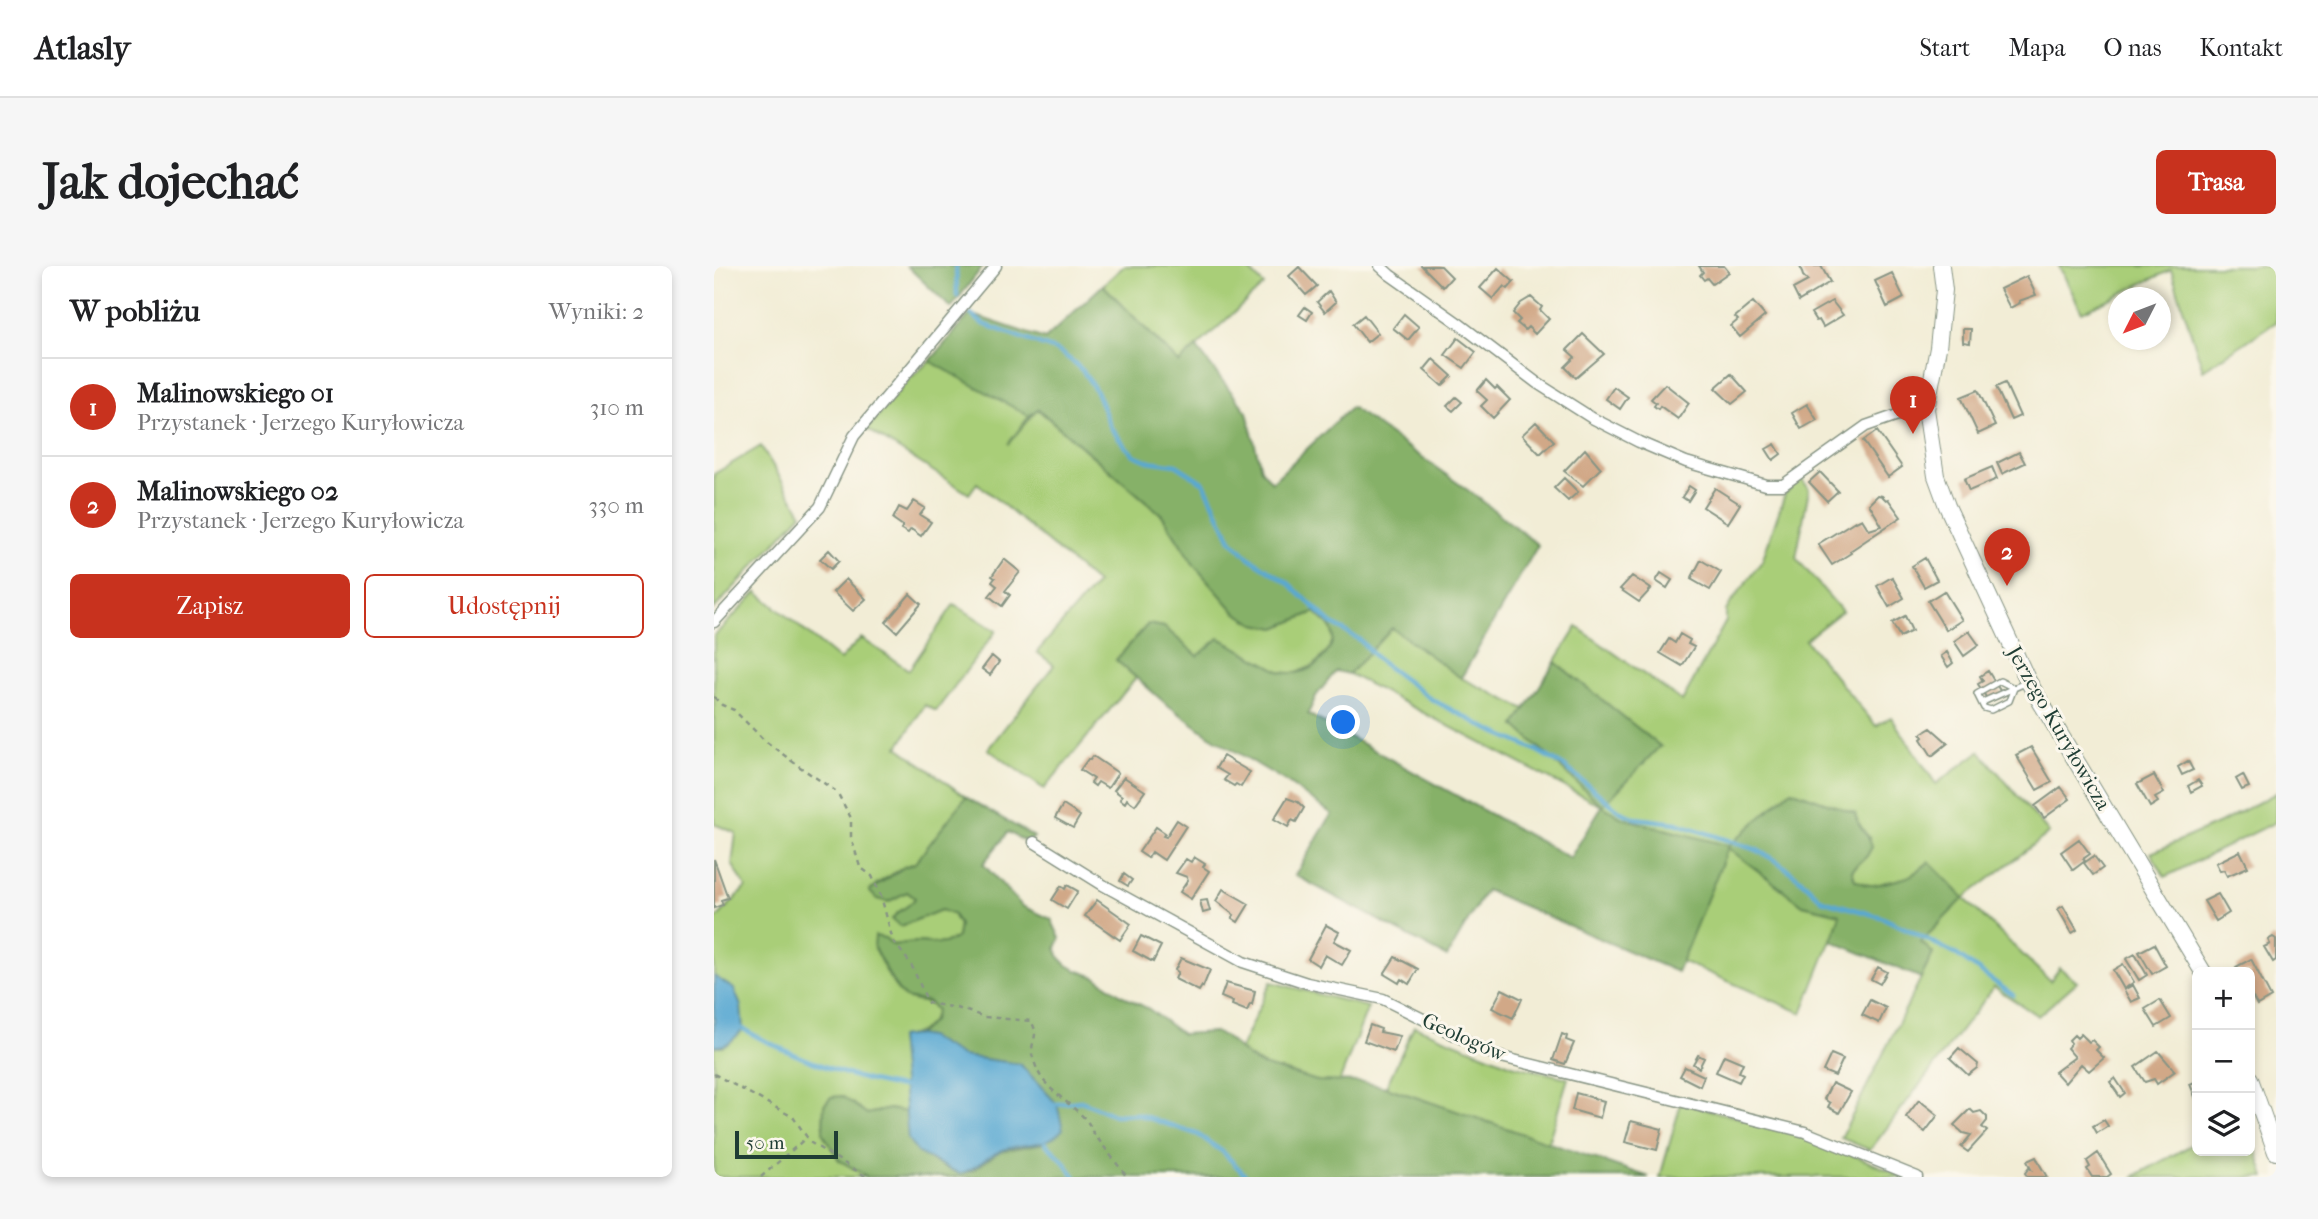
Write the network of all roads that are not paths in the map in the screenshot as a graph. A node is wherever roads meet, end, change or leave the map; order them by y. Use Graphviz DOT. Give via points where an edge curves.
graph roads {
  1 [pos="996,266"];
  2 [pos="1380,266"];
  3 [pos="1941,266"];
  4 [pos="1926,409"];
  5 [pos="714,622"];
  6 [pos="2021,685"];
  7 [pos="1982,704"];
  8 [pos="1034,842"];
  9 [pos="2200,967"];
  10 [pos="2255,1093"];
  11 [pos="2276,1152"];
  12 [pos="1917,1177"];
  1 -- 5 [label="street" via="854,436 820,507"];
  2 -- 4 [label="street" via="1537,383 1592,418 1686,462 1766,485 1783,485 1866,426"];
  3 -- 4 [label="street, Jerzego Kuryłowicza" via="1944,290 1938,348"];
  4 -- 6 [label="street, Jerzego Kuryłowicza" via="1936,476"];
  6 -- 7 [label="lane"];
  6 -- 7 [label="lane" via="2009,701 1991,710"];
  6 -- 7 [label="lane" via="2000,681 1977,694"];
  6 -- 9 [label="street, Jerzego Kuryłowicza"];
  8 -- 12 [label="street, Geologów" via="1243,962 1307,984 1383,999 1497,1056 1805,1132"];
  10 -- 11 [label="street"];
}
